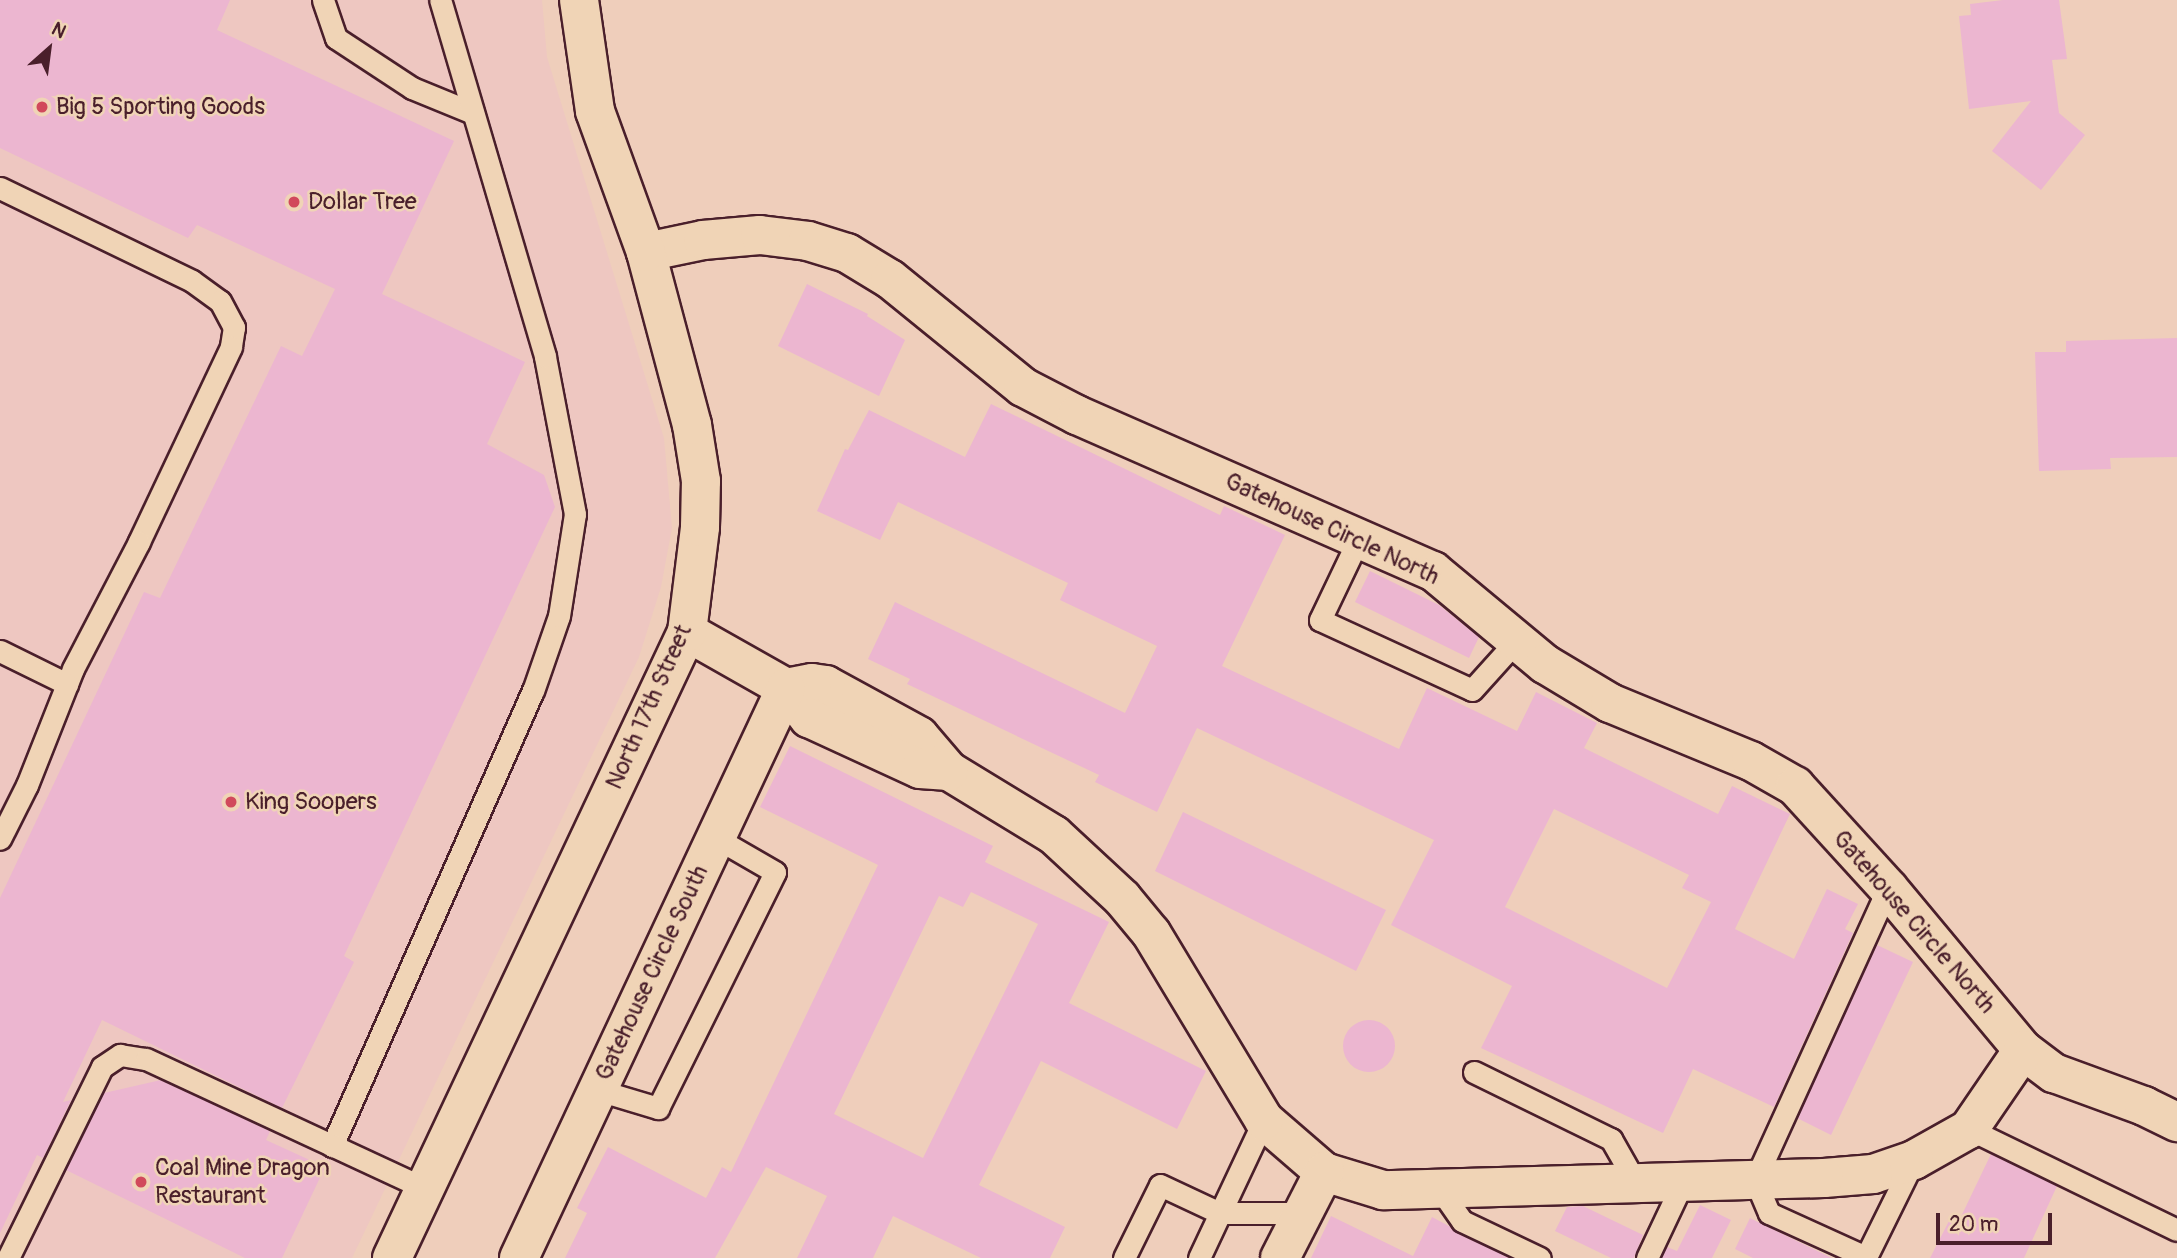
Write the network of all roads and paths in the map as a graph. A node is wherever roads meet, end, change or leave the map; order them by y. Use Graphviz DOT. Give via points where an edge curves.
graph roads {
  1 [pos="323,0"];
  2 [pos="440,0"];
  3 [pos="579,0"];
  4 [pos="473,113"];
  5 [pos="0,188"];
  6 [pos="646,252"];
  7 [pos="1360,536"];
  8 [pos="687,632"];
  9 [pos="1517,640"];
  10 [pos="0,650"];
  11 [pos="67,684"];
  12 [pos="786,688"];
  13 [pos="716,838"];
  14 [pos="0,839"];
  15 [pos="1888,888"];
  16 [pos="2023,1049"];
  17 [pos="1474,1072"];
  18 [pos="598,1090"];
  19 [pos="1264,1120"];
  20 [pos="2177,1122"];
  21 [pos="1969,1129"];
  22 [pos="332,1146"];
  23 [pos="1914,1160"];
  24 [pos="1324,1172"];
  25 [pos="1755,1180"];
  26 [pos="1683,1182"];
  27 [pos="1636,1183"];
  28 [pos="1439,1188"];
  29 [pos="426,1189"];
  30 [pos="1220,1213"];
  31 [pos="1302,1213"];
  32 [pos="2177,1230"];
  33 [pos="8,1258"];
  34 [pos="392,1258"];
  35 [pos="519,1258"];
  36 [pos="1124,1258"];
  37 [pos="1199,1258"];
  38 [pos="1280,1258"];
  39 [pos="1540,1258"];
  40 [pos="1647,1258"];
  1 -- 4 [label="lane" via="336,38 412,88"];
  2 -- 4 [label="lane"];
  3 -- 6 [label="street, North 17th Street" via="595,111"];
  4 -- 22 [label="lane" via="545,356 575,514 559,616 533,691"];
  5 -- 11 [label="lane" via="192,281 220,301 234,327 231,348"];
  6 -- 7 [label="street, Gatehouse Circle North" via="760,235 808,241 847,253 890,279 1023,387 1077,415"];
  6 -- 8 [label="street, North 17th Street" via="692,425 701,481"];
  7 -- 9 [label="street, Gatehouse Circle North" via="1433,571"];
  7 -- 9 [label="lane" via="1320,620 1472,690"];
  8 -- 12 [label="street"];
  8 -- 29 [label="street, North 17th Street"];
  9 -- 15 [label="street, Gatehouse Circle North" via="1545,664 1610,703 1751,761 1794,786"];
  10 -- 11 [label="lane"];
  11 -- 14 [label="lane"];
  12 -- 13 [label="street, Gatehouse Circle South"];
  12 -- 19 [label="street" via="809,718 920,769 949,771 1054,835 1122,898 1151,933"];
  13 -- 18 [label="street, Gatehouse Circle South"];
  13 -- 18 [label="lane" via="775,872 658,1108"];
  15 -- 16 [label="street, Gatehouse Circle North"];
  15 -- 25 [label="lane"];
  16 -- 20 [label="street" via="2054,1073"];
  16 -- 21 [label="street"];
  17 -- 27 [label="lane" via="1611,1139"];
  18 -- 35 [label="street, Gatehouse Circle South"];
  19 -- 24 [label="street"];
  19 -- 30 [label="lane"];
  21 -- 23 [label="street"];
  21 -- 32 [label="lane"];
  22 -- 29 [label="lane"];
  22 -- 33 [label="lane" via="146,1059 120,1055 102,1067"];
  23 -- 25 [label="street" via="1873,1174"];
  23 -- 25 [label="lane" via="1866,1257 1769,1213"];
  24 -- 28 [label="street" via="1383,1190"];
  24 -- 31 [label="street"];
  25 -- 26 [label="street"];
  26 -- 27 [label="street"];
  26 -- 40 [label="lane"];
  27 -- 28 [label="street"];
  28 -- 39 [label="lane" via="1462,1221"];
  29 -- 34 [label="street, North 17th Street"];
  30 -- 31 [label="lane"];
  30 -- 36 [label="lane" via="1160,1185"];
  30 -- 37 [label="lane"];
  31 -- 38 [label="street"];
}
